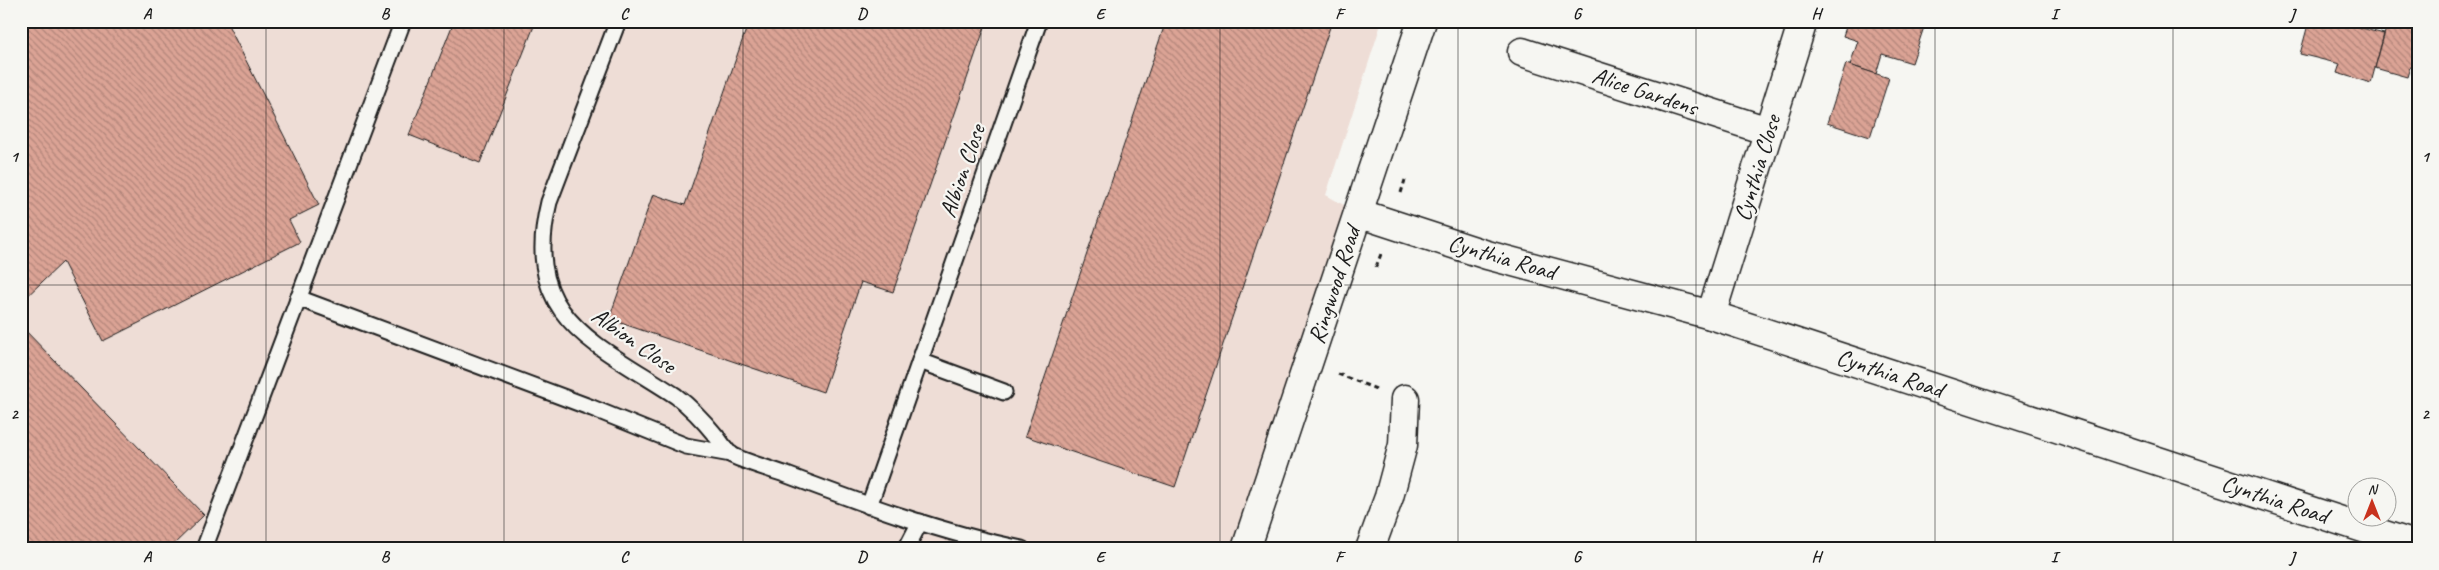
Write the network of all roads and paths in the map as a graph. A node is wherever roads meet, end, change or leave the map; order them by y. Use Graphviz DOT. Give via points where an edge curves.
graph roads {
  1 [pos="404,21"];
  2 [pos="618,21"];
  3 [pos="1039,21"];
  4 [pos="1422,21"];
  5 [pos="1803,21"];
  6 [pos="1522,52"];
  7 [pos="1768,131"];
  8 [pos="1358,213"];
  9 [pos="298,298"];
  10 [pos="1711,314"];
  11 [pos="920,361"];
  12 [pos="1308,364"];
  13 [pos="1004,392"];
  14 [pos="1405,399"];
  15 [pos="731,454"];
  16 [pos="869,506"];
  17 [pos="920,522"];
  18 [pos="2418,546"];
  19 [pos="204,549"];
  20 [pos="906,549"];
  21 [pos="1022,549"];
  22 [pos="1246,549"];
  23 [pos="1370,549"];
  1 -- 9 [label="lane"];
  2 -- 15 [label="lane, Albion Close" via="549,202 542,229 546,279 553,299 582,336 694,408"];
  3 -- 11 [label="lane, Albion Close"];
  4 -- 8 [label="street, Ringwood Road"];
  5 -- 7 [label="street, Cynthia Close"];
  6 -- 7 [label="street, Alice Gardens"];
  7 -- 10 [label="street, Cynthia Close"];
  8 -- 10 [label="street, Cynthia Road" via="1487,255"];
  8 -- 12 [label="street, Ringwood Road"];
  9 -- 15 [label="lane" via="686,446"];
  9 -- 19 [label="lane"];
  10 -- 18 [label="street, Cynthia Road"];
  11 -- 13 [label="lane"];
  11 -- 16 [label="lane, Albion Close"];
  12 -- 14 [label="path"];
  12 -- 22 [label="street, Ringwood Road"];
  14 -- 23 [label="street" via="1403,445"];
  15 -- 16 [label="lane"];
  16 -- 17 [label="lane"];
  17 -- 20 [label="lane"];
  17 -- 21 [label="lane"];
}
